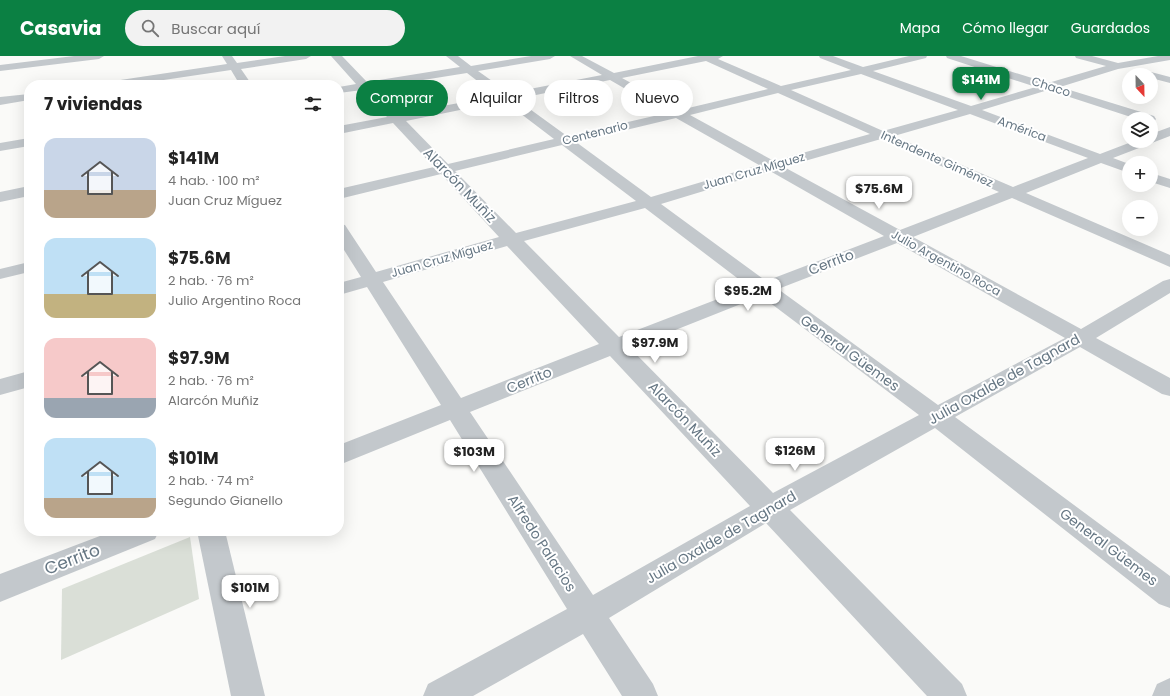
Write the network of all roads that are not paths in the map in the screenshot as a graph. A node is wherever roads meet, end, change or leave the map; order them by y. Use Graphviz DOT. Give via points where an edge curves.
graph roads {
  1 [pos="227,56"];
  2 [pos="306,56"];
  3 [pos="336,56"];
  4 [pos="451,56"];
  5 [pos="550,56"];
  6 [pos="574,56"];
  7 [pos="824,56"];
  8 [pos="922,56"];
  9 [pos="951,56"];
  10 [pos="1080,56"];
  11 [pos="710,57"];
  12 [pos="1170,57"];
  13 [pos="103,58"];
  14 [pos="1117,66"];
  15 [pos="234,67"];
  16 [pos="0,68"];
  17 [pos="1125,68"];
  18 [pos="469,69"];
  19 [pos="863,70"];
  20 [pos="611,76"];
  21 [pos="1158,77"];
  22 [pos="132,80"];
  23 [pos="243,80"];
  24 [pos="359,80"];
  25 [pos="402,80"];
  26 [pos="483,80"];
  27 [pos="1170,80"];
  28 [pos="621,82"];
  29 [pos="356,87"];
  30 [pos="1048,87"];
  31 [pos="344,89"];
  32 [pos="780,90"];
  33 [pos="536,92"];
  34 [pos="24,98"];
  35 [pos="0,101"];
  36 [pos="456,107"];
  37 [pos="693,110"];
  38 [pos="971,110"];
  39 [pos="1128,112"];
  40 [pos="531,116"];
  41 [pos="666,116"];
  42 [pos="683,116"];
  43 [pos="396,118"];
  44 [pos="1158,121"];
  45 [pos="1170,125"];
  46 [pos="344,129"];
  47 [pos="1170,131"];
  48 [pos="883,135"];
  49 [pos="1158,136"];
  50 [pos="565,141"];
  51 [pos="24,143"];
  52 [pos="0,147"];
  53 [pos="1129,148"];
  54 [pos="1102,159"];
  55 [pos="771,166"];
  56 [pos="1122,166"];
  57 [pos="444,168"];
  58 [pos="1158,180"];
  59 [pos="1170,184"];
  60 [pos="24,192"];
  61 [pos="344,193"];
  62 [pos="1013,193"];
  63 [pos="0,197"];
  64 [pos="647,203"];
  65 [pos="898,236"];
  66 [pos="344,237"];
  67 [pos="511,239"];
  68 [pos="1170,262"];
  69 [pos="24,268"];
  70 [pos="0,274"];
  71 [pos="372,280"];
  72 [pos="1170,285"];
  73 [pos="344,288"];
  74 [pos="764,289"];
  75 [pos="1080,338"];
  76 [pos="614,346"];
  77 [pos="24,380"];
  78 [pos="0,387"];
  79 [pos="1170,388"];
  80 [pos="456,410"];
  81 [pos="936,416"];
  82 [pos="344,453"];
  83 [pos="769,508"];
  84 [pos="132,536"];
  85 [pos="212,536"];
  86 [pos="0,588"];
  87 [pos="1170,594"];
  88 [pos="588,614"];
  89 [pos="248,696"];
  90 [pos="440,696"];
  91 [pos="641,696"];
  92 [pos="950,696"];
  1 -- 15 [label="street"];
  2 -- 15 [label="street"];
  3 -- 24 [label="street, Alarcón Muñiz"];
  4 -- 18 [label="street, General Güemes"];
  5 -- 18 [label="street"];
  6 -- 20 [label="street, Julio Argentino Roca"];
  7 -- 19 [label="street, América"];
  8 -- 19 [label="street, Centenario"];
  9 -- 30 [label="street, Chaco"];
  10 -- 14 [label="street"];
  11 -- 20 [label="street"];
  11 -- 32 [label="street, Intendente Giménez"];
  12 -- 14 [label="street, Juan Cruz Míguez"];
  13 -- 16 [label="street"];
  14 -- 17 [label="street"];
  14 -- 30 [label="street, Juan Cruz Míguez"];
  15 -- 22 [label="street"];
  15 -- 23 [label="street"];
  18 -- 25 [label="street"];
  18 -- 26 [label="street, General Güemes"];
  19 -- 32 [label="street, Centenario"];
  19 -- 38 [label="street, América"];
  20 -- 28 [label="street, Julio Argentino Roca"];
  20 -- 33 [label="street"];
  21 -- 27 [label="street"];
  29 -- 31 [label="street"];
  30 -- 38 [label="street, Juan Cruz Míguez"];
  30 -- 39 [label="street, Chaco"];
  32 -- 37 [label="street, Centenario"];
  32 -- 48 [label="street, Intendente Giménez"];
  34 -- 35 [label="street"];
  36 -- 43 [label="street"];
  38 -- 48 [label="street, Juan Cruz Míguez"];
  38 -- 54 [label="street, América"];
  40 -- 50 [label="street, General Güemes"];
  41 -- 50 [label="street, Centenario"];
  42 -- 55 [label="street, Julio Argentino Roca"];
  43 -- 46 [label="street"];
  43 -- 57 [label="street, Alarcón Muñiz"];
  44 -- 45 [label="street, Chaco"];
  47 -- 49 [label="street"];
  48 -- 55 [label="street, Juan Cruz Míguez"];
  48 -- 62 [label="street, Intendente Giménez"];
  50 -- 57 [label="street, Centenario"];
  50 -- 64 [label="street, General Güemes"];
  51 -- 52 [label="street"];
  53 -- 54 [label="street, Cerrito"];
  54 -- 56 [label="street, América"];
  54 -- 62 [label="street, Cerrito"];
  55 -- 64 [label="street, Juan Cruz Míguez"];
  55 -- 65 [label="street, Julio Argentino Roca"];
  57 -- 61 [label="street, Centenario"];
  57 -- 67 [label="street, Alarcón Muñiz"];
  58 -- 59 [label="street"];
  60 -- 63 [label="street"];
  62 -- 65 [label="street, Cerrito"];
  62 -- 68 [label="street, Intendente Giménez"];
  64 -- 67 [label="street, Juan Cruz Míguez"];
  64 -- 74 [label="street, General Güemes"];
  65 -- 74 [label="street, Cerrito"];
  65 -- 75 [label="street, Julio Argentino Roca"];
  66 -- 71 [label="street, Alfredo Palacios"];
  67 -- 71 [label="street, Juan Cruz Míguez"];
  67 -- 76 [label="street, Alarcón Muñiz"];
  69 -- 70 [label="street"];
  71 -- 73 [label="street, Juan Cruz Míguez"];
  71 -- 80 [label="street, Alfredo Palacios"];
  72 -- 75 [label="street, Julia Oxalde de Tagnard"];
  74 -- 76 [label="street, Cerrito"];
  74 -- 81 [label="street, General Güemes"];
  75 -- 79 [label="street, Julio Argentino Roca"];
  75 -- 81 [label="street, Julia Oxalde de Tagnard"];
  76 -- 80 [label="street, Cerrito"];
  76 -- 83 [label="street, Alarcón Muñiz"];
  77 -- 78 [label="street"];
  80 -- 82 [label="street, Cerrito"];
  80 -- 88 [label="street, Alfredo Palacios"];
  81 -- 83 [label="street, Julia Oxalde de Tagnard"];
  81 -- 87 [label="street, General Güemes"];
  83 -- 88 [label="street, Julia Oxalde de Tagnard"];
  83 -- 92 [label="street, Alarcón Muñiz"];
  84 -- 86 [label="street, Cerrito"];
  85 -- 89 [label="street"];
  88 -- 90 [label="street, Julia Oxalde de Tagnard"];
  88 -- 91 [label="street, Alfredo Palacios"];
}
